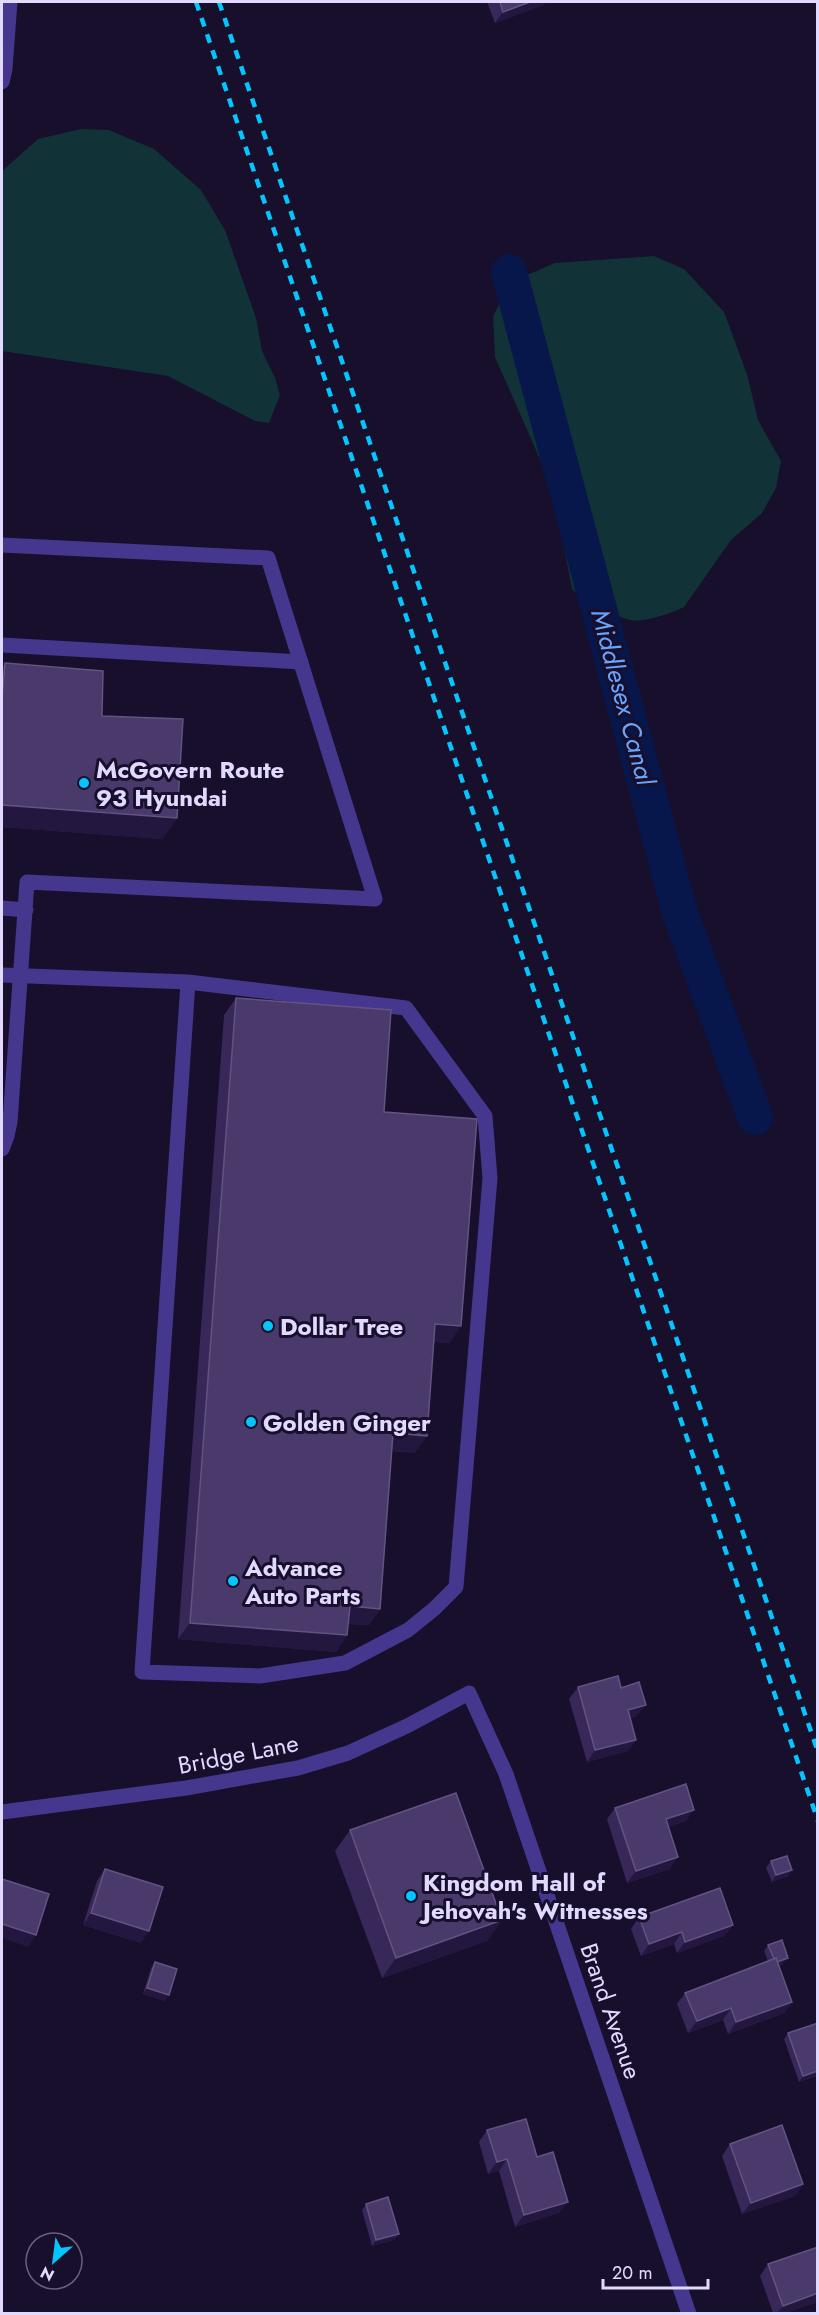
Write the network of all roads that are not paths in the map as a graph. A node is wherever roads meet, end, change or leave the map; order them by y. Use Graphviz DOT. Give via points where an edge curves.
graph roads {
  1 [pos="10,2"];
  2 [pos="2,82"];
  3 [pos="2,545"];
  4 [pos="2,645"];
  5 [pos="301,662"];
  6 [pos="2,908"];
  7 [pos="26,910"];
  8 [pos="2,975"];
  9 [pos="21,975"];
  10 [pos="188,982"];
  11 [pos="2,1149"];
  12 [pos="470,1693"];
  13 [pos="2,1812"];
  14 [pos="689,2313"];
  1 -- 2 [label="street"];
  3 -- 5 [label="street" via="268,558"];
  4 -- 5 [label="street"];
  5 -- 7 [label="street" via="375,899 27,882"];
  6 -- 7 [label="street"];
  7 -- 9 [label="street"];
  8 -- 9 [label="street"];
  9 -- 10 [label="street"];
  9 -- 11 [label="street" via="10,1122"];
  10 -- 10 [label="street" via="406,1008 484,1116 490,1178 456,1587 408,1630 345,1663 260,1676 142,1672"];
  12 -- 13 [label="street, Bridge Lane" via="348,1753 298,1768 186,1788"];
  12 -- 14 [label="street, Brand Avenue" via="506,1774"];
}
